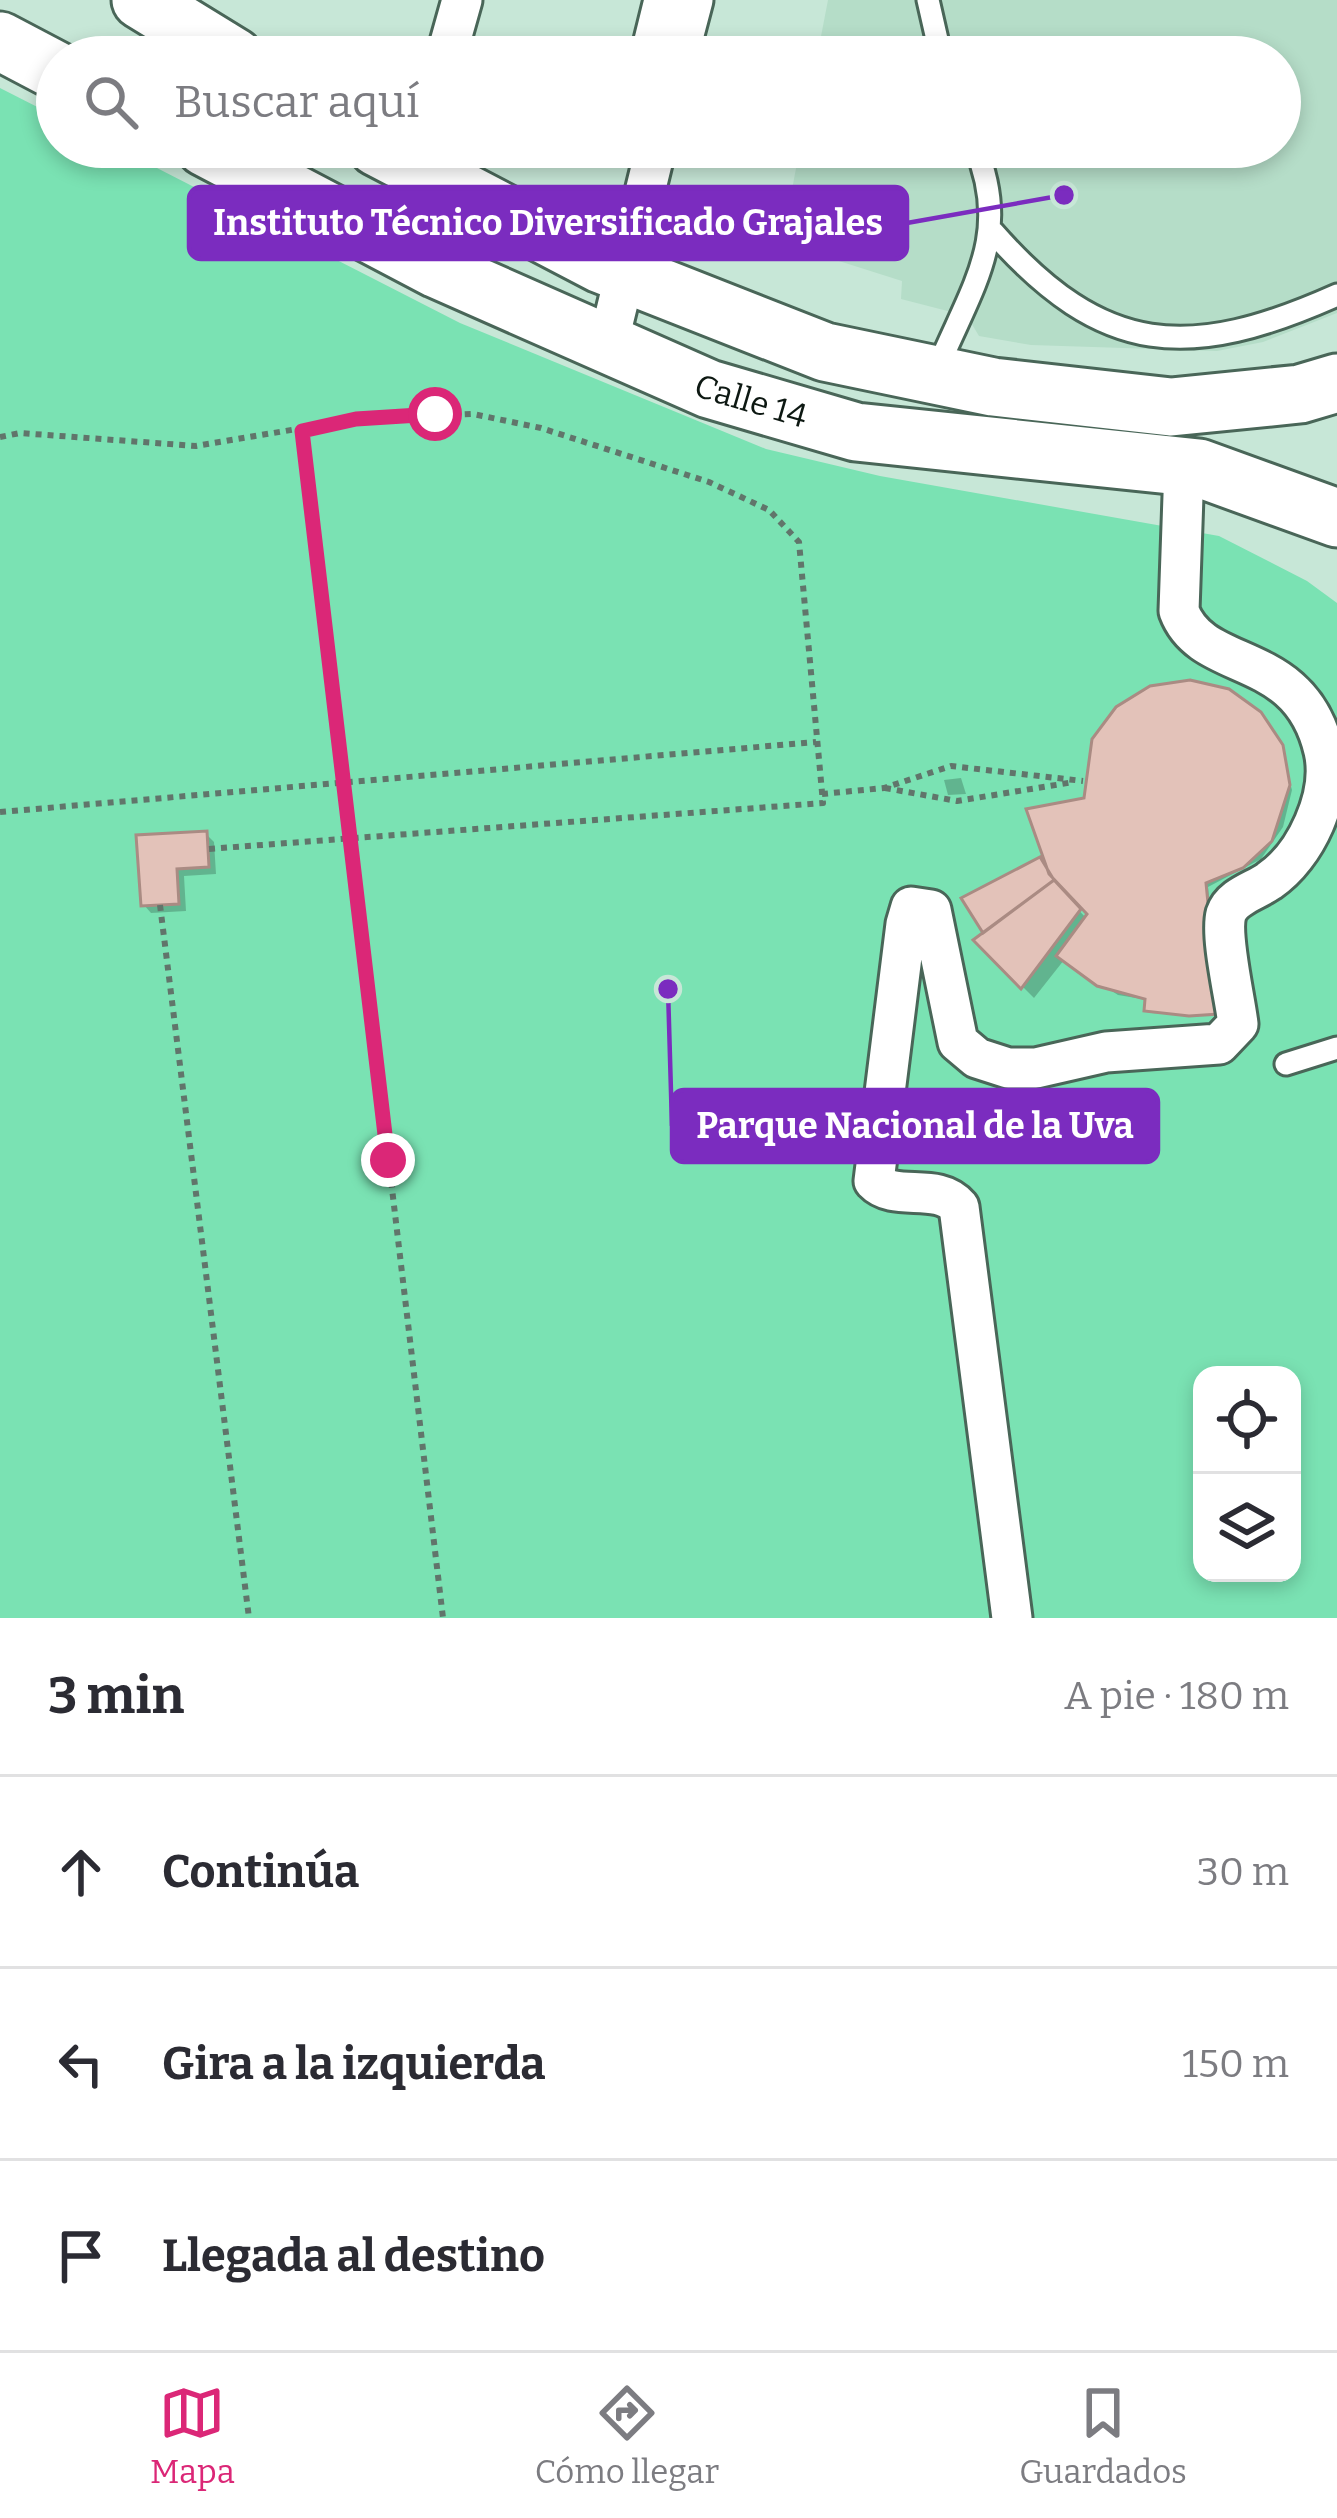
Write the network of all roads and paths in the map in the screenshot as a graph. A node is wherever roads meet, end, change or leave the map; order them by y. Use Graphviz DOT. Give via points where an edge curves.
graph roads {
  1 [pos="141,0"];
  2 [pos="462,0"];
  3 [pos="664,0"];
  4 [pos="692,0"];
  5 [pos="928,0"];
  6 [pos="200,36"];
  7 [pos="452,36"];
  8 [pos="655,36"];
  9 [pos="683,36"];
  10 [pos="936,36"];
  11 [pos="0,41"];
  12 [pos="36,59"];
  13 [pos="245,168"];
  14 [pos="430,168"];
  15 [pos="626,168"];
  16 [pos="649,168"];
  17 [pos="984,168"];
  18 [pos="993,232"];
  19 [pos="613,268"];
  20 [pos="1337,295"];
  21 [pos="595,342"];
  22 [pos="934,375"];
  23 [pos="1337,383"];
  24 [pos="302,431"];
  25 [pos="0,437"];
  26 [pos="1184,467"];
  27 [pos="1337,518"];
  28 [pos="817,742"];
  29 [pos="344,782"];
  30 [pos="884,788"];
  31 [pos="822,794"];
  32 [pos="0,812"];
  33 [pos="351,838"];
  34 [pos="208,849"];
  35 [pos="160,905"];
  36 [pos="1337,1048"];
  37 [pos="1286,1064"];
  38 [pos="249,1618"];
  39 [pos="443,1618"];
  40 [pos="1012,1618"];
  1 -- 6 [label="main road"];
  2 -- 7 [label="street"];
  3 -- 8 [label="street"];
  4 -- 9 [label="street"];
  5 -- 10 [label="lane"];
  11 -- 12 [label="main road"];
  13 -- 21 [label="main road, Calle 14"];
  14 -- 19 [label="main road, Calle 14"];
  15 -- 19 [label="street"];
  16 -- 19 [label="street"];
  17 -- 18 [label="lane"];
  18 -- 20 [label="lane" via="1069,304 1131,333 1231,333"];
  18 -- 22 [label="lane"];
  19 -- 21 [label="street"];
  19 -- 22 [label="main road, Calle 14" via="825,352"];
  21 -- 26 [label="main road, Calle 14" via="709,389 856,432"];
  22 -- 23 [label="main road, Calle 14" via="1171,407"];
  24 -- 25 [label="path" via="196,446"];
  24 -- 28 [label="path" via="435,414 508,419 752,500 799,542"];
  24 -- 29 [label="path"];
  26 -- 27 [label="main road, Calle 14"];
  26 -- 40 [label="street" via="1185,626 1280,677 1301,697 1325,754 1324,789 1300,848 1225,917 1238,1024 1231,1036 1036,1068 976,1058 958,1042 931,910 911,907 906,924 874,1181 941,1194 959,1207"];
  28 -- 29 [label="path"];
  28 -- 31 [label="path"];
  29 -- 32 [label="path"];
  29 -- 33 [label="path"];
  30 -- 30 [label="path" via="957,801 1083,781 951,766"];
  30 -- 31 [label="path"];
  31 -- 33 [label="path" via="824,803"];
  33 -- 34 [label="path"];
  33 -- 39 [label="path"];
  35 -- 38 [label="path"];
  36 -- 37 [label="lane"];
}
